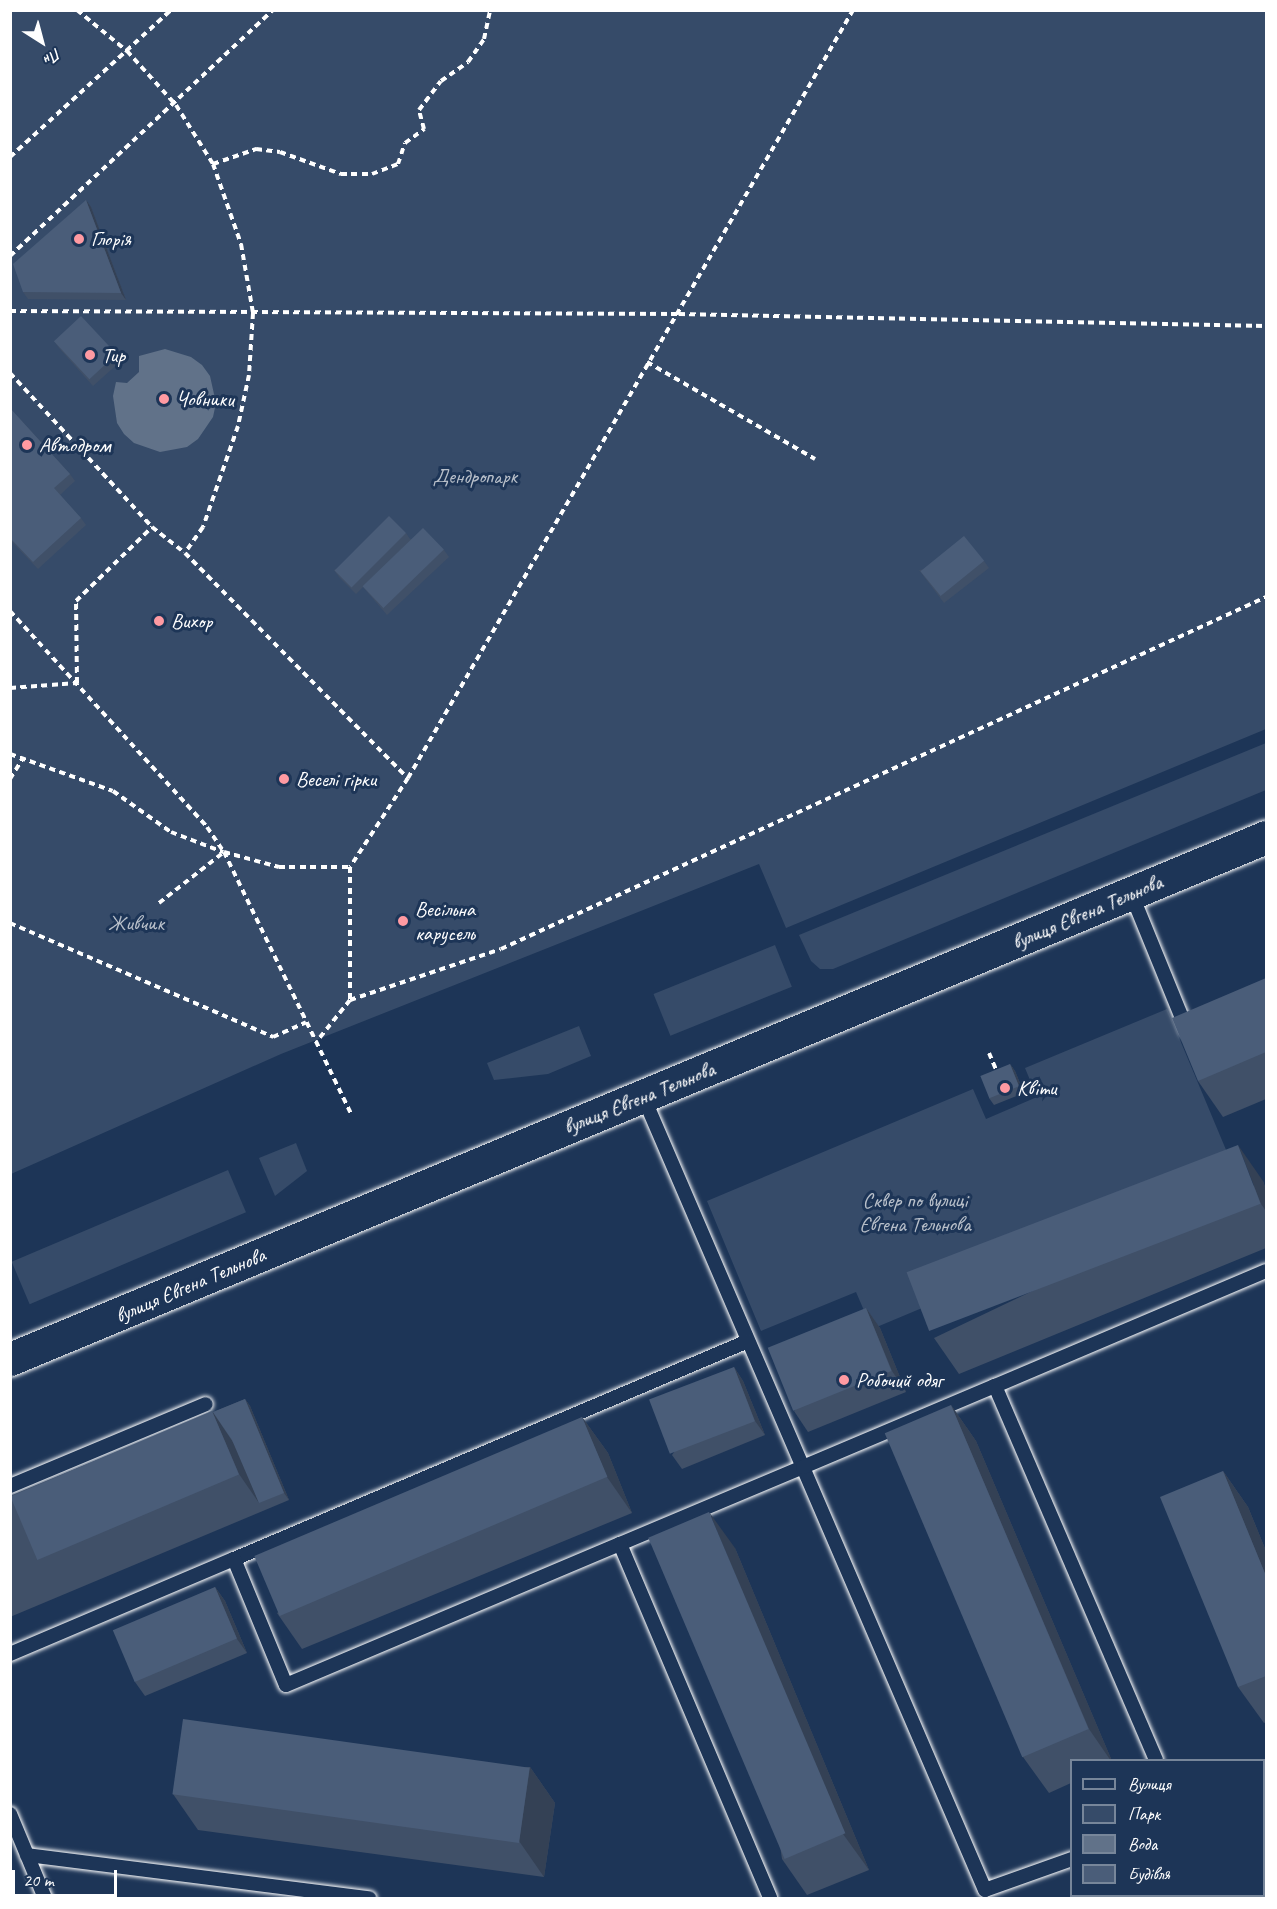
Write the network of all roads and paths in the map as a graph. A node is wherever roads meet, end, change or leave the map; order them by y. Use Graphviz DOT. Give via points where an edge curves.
graph roads {
  1 [pos="77,10"];
  2 [pos="171,10"];
  3 [pos="273,10"];
  4 [pos="490,10"];
  5 [pos="852,10"];
  6 [pos="127,51"];
  7 [pos="176,105"];
  8 [pos="10,157"];
  9 [pos="213,164"];
  10 [pos="10,256"];
  11 [pos="10,311"];
  12 [pos="253,313"];
  13 [pos="679,314"];
  14 [pos="1266,326"];
  15 [pos="647,363"];
  16 [pos="10,373"];
  17 [pos="815,459"];
  18 [pos="152,527"];
  19 [pos="185,553"];
  20 [pos="1266,597"];
  21 [pos="10,611"];
  22 [pos="77,683"];
  23 [pos="10,688"];
  24 [pos="10,754"];
  25 [pos="23,758"];
  26 [pos="408,778"];
  27 [pos="10,779"];
  28 [pos="1266,837"];
  29 [pos="224,852"];
  30 [pos="350,867"];
  31 [pos="1131,893"];
  32 [pos="159,903"];
  33 [pos="10,922"];
  34 [pos="350,1000"];
  35 [pos="306,1022"];
  36 [pos="1200,1031"];
  37 [pos="317,1041"];
  38 [pos="989,1053"];
  39 [pos="1000,1077"];
  40 [pos="642,1096"];
  41 [pos="352,1116"];
  42 [pos="1266,1271"];
  43 [pos="748,1341"];
  44 [pos="10,1359"];
  45 [pos="995,1386"];
  46 [pos="206,1404"];
  47 [pos="803,1467"];
  48 [pos="10,1486"];
  49 [pos="620,1544"];
  50 [pos="234,1559"];
  51 [pos="10,1654"];
  52 [pos="1155,1759"];
  53 [pos="10,1814"];
  54 [pos="27,1855"];
  55 [pos="1070,1859"];
  56 [pos="45,1899"];
  57 [pos="369,1899"];
  58 [pos="770,1899"];
  1 -- 6 [label="path"];
  2 -- 6 [label="path"];
  3 -- 7 [label="path"];
  4 -- 9 [label="path" via="484,39 468,62 441,81 419,110 424,129 405,143 398,164 372,174 341,174 280,152 256,149"];
  5 -- 13 [label="path"];
  6 -- 7 [label="path"];
  6 -- 8 [label="path"];
  7 -- 9 [label="path"];
  7 -- 10 [label="path"];
  9 -- 12 [label="path" via="236,228"];
  11 -- 12 [label="path"];
  12 -- 13 [label="path"];
  12 -- 19 [label="path" via="249,375 238,426 203,527"];
  13 -- 14 [label="path"];
  13 -- 15 [label="path"];
  15 -- 17 [label="path"];
  15 -- 26 [label="path"];
  16 -- 18 [label="path"];
  18 -- 19 [label="path"];
  18 -- 22 [label="path" via="76,601"];
  19 -- 26 [label="path"];
  20 -- 34 [label="path" via="501,949"];
  21 -- 22 [label="path"];
  22 -- 23 [label="path"];
  22 -- 29 [label="path" via="207,827"];
  24 -- 25 [label="path"];
  25 -- 27 [label="path"];
  25 -- 29 [label="path" via="113,791 171,832"];
  26 -- 30 [label="path"];
  28 -- 31 [label="main road, вулиця Євгена Тельнова"];
  29 -- 30 [label="path" via="279,867"];
  29 -- 32 [label="path"];
  29 -- 35 [label="path"];
  30 -- 34 [label="path"];
  31 -- 36 [label="lane" via="1190,1035"];
  31 -- 40 [label="main road, вулиця Євгена Тельнова"];
  33 -- 35 [label="path" via="273,1037"];
  34 -- 37 [label="path"];
  35 -- 37 [label="path"];
  37 -- 41 [label="path"];
  38 -- 39 [label="path"];
  40 -- 43 [label="lane"];
  40 -- 44 [label="main road, вулиця Євгена Тельнова"];
  42 -- 45 [label="lane"];
  43 -- 47 [label="lane"];
  43 -- 50 [label="lane"];
  45 -- 47 [label="lane"];
  45 -- 52 [label="lane"];
  46 -- 48 [label="lane"];
  47 -- 49 [label="lane"];
  47 -- 55 [label="lane" via="985,1890"];
  49 -- 50 [label="lane" via="286,1685"];
  49 -- 58 [label="lane"];
  50 -- 51 [label="lane"];
  53 -- 54 [label="lane"];
  54 -- 56 [label="lane"];
  54 -- 57 [label="lane"];
}
